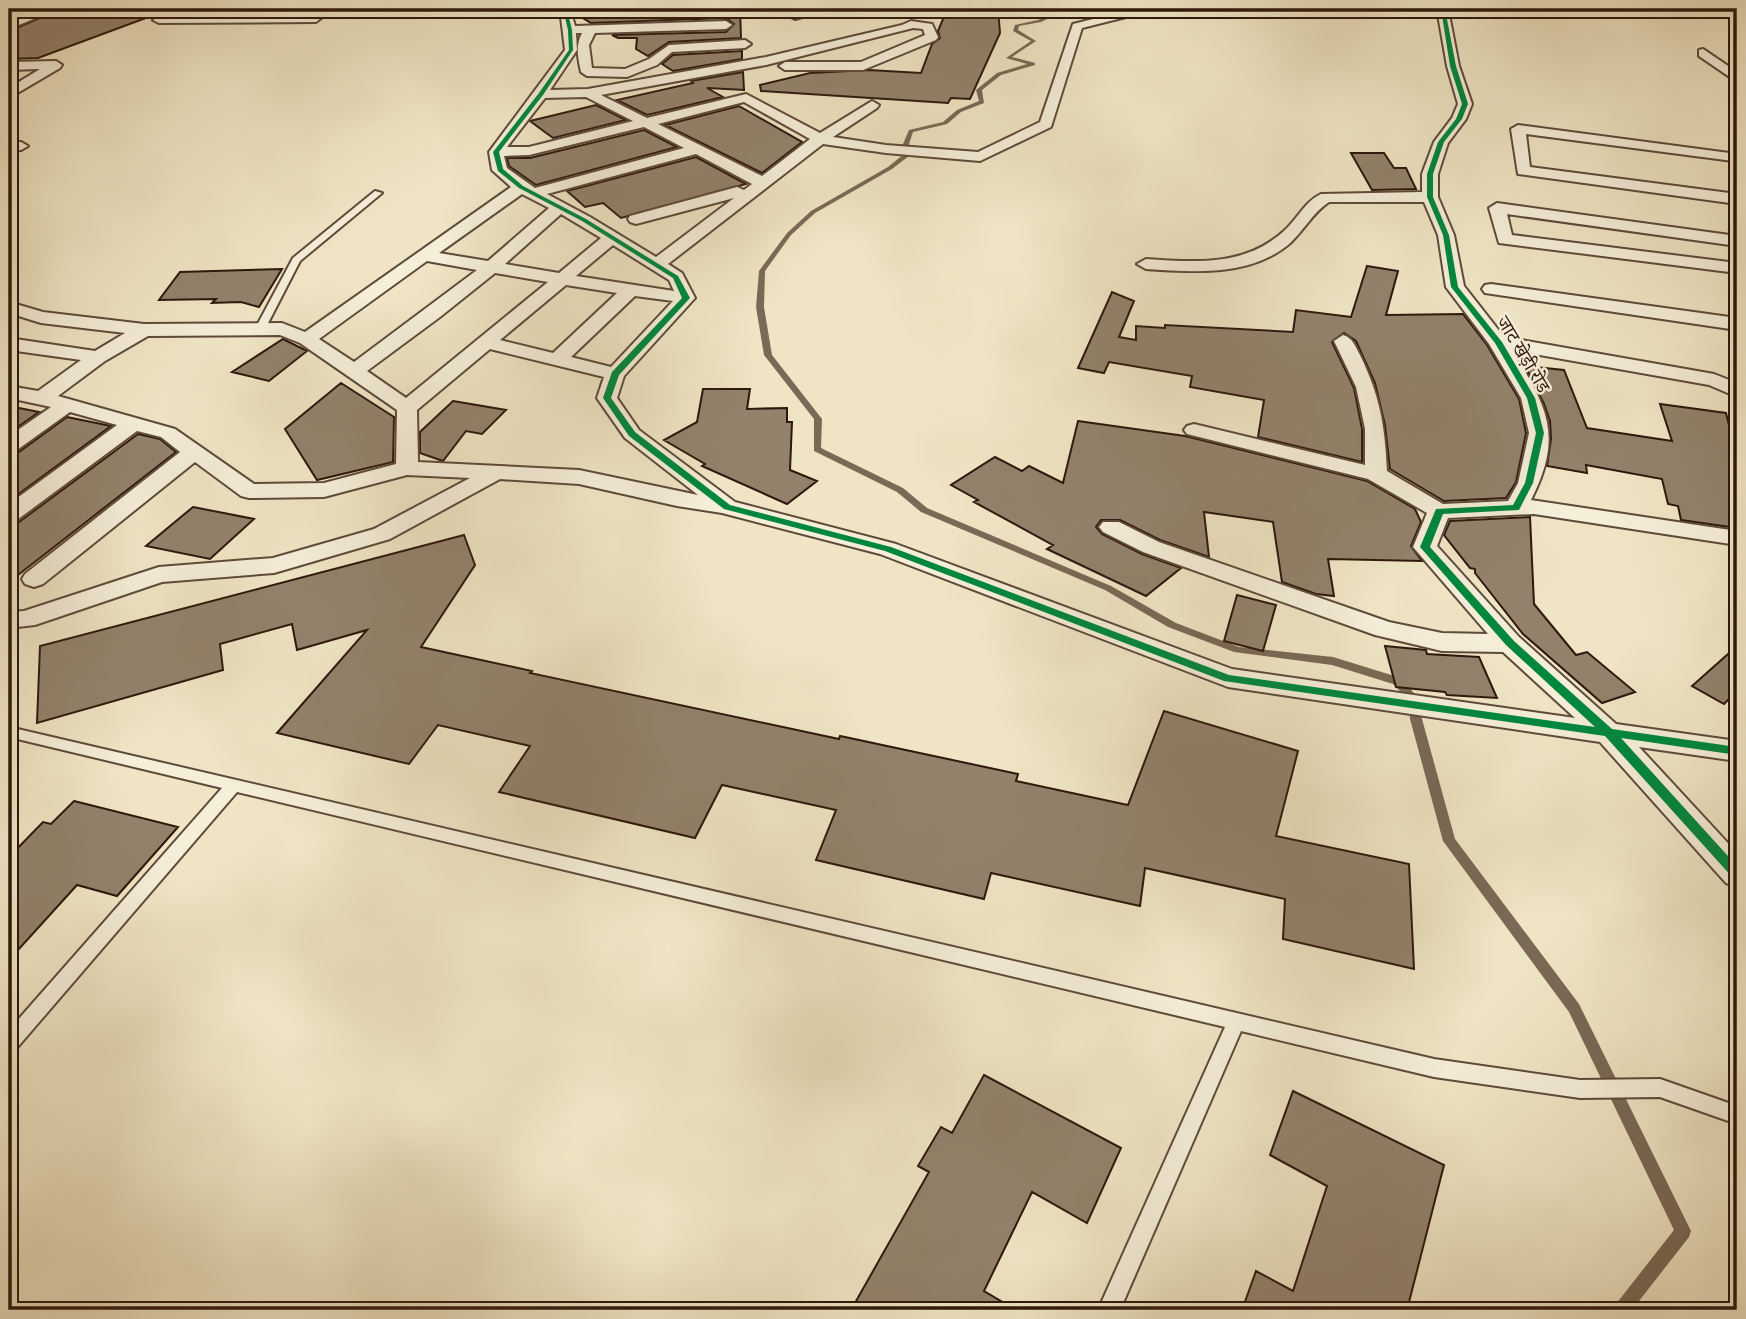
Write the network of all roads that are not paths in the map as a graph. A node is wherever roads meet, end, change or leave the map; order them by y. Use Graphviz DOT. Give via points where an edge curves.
graph roads {
  1 [pos="52,9"];
  2 [pos="174,9"];
  3 [pos="327,9"];
  4 [pos="826,9"];
  5 [pos="1146,9"];
  6 [pos="1443,9"];
  7 [pos="795,16"];
  8 [pos="575,18"];
  9 [pos="726,25"];
  10 [pos="9,26"];
  11 [pos="745,44"];
  12 [pos="1703,53"];
  13 [pos="9,66"];
  14 [pos="785,66"];
  15 [pos="1721,66"];
  16 [pos="1737,68"];
  17 [pos="627,73"];
  18 [pos="1737,78"];
  19 [pos="641,83"];
  20 [pos="588,93"];
  21 [pos="9,94"];
  22 [pos="541,94"];
  23 [pos="872,105"];
  24 [pos="647,123"];
  25 [pos="820,139"];
  26 [pos="698,149"];
  27 [pos="496,152"];
  28 [pos="1733,157"];
  29 [pos="763,183"];
  30 [pos="527,190"];
  31 [pos="378,192"];
  32 [pos="738,196"];
  33 [pos="1430,197"];
  34 [pos="1737,199"];
  35 [pos="559,207"];
  36 [pos="636,219"];
  37 [pos="611,238"];
  38 [pos="1737,242"];
  39 [pos="425,256"];
  40 [pos="1146,264"];
  41 [pos="656,265"];
  42 [pos="494,267"];
  43 [pos="1737,268"];
  44 [pos="564,277"];
  45 [pos="1491,289"];
  46 [pos="631,290"];
  47 [pos="686,298"];
  48 [pos="9,307"];
  49 [pos="41,317"];
  50 [pos="1737,324"];
  51 [pos="260,329"];
  52 [pos="9,330"];
  53 [pos="144,330"];
  54 [pos="307,339"];
  55 [pos="1343,341"];
  56 [pos="486,342"];
  57 [pos="1498,342"];
  58 [pos="9,344"];
  59 [pos="98,357"];
  60 [pos="556,361"];
  61 [pos="354,371"];
  62 [pos="615,374"];
  63 [pos="1737,391"];
  64 [pos="9,392"];
  65 [pos="42,398"];
  66 [pos="66,405"];
  67 [pos="407,408"];
  68 [pos="134,423"];
  69 [pos="1194,430"];
  70 [pos="9,445"];
  71 [pos="195,451"];
  72 [pos="407,468"];
  73 [pos="499,471"];
  74 [pos="1376,474"];
  75 [pos="727,507"];
  76 [pos="1516,508"];
  77 [pos="1439,510"];
  78 [pos="9,515"];
  79 [pos="1111,527"];
  80 [pos="1737,538"];
  81 [pos="34,579"];
  82 [pos="9,620"];
  83 [pos="1510,643"];
  84 [pos="9,733"];
  85 [pos="1610,734"];
  86 [pos="1734,747"];
  87 [pos="235,785"];
  88 [pos="1737,874"];
  89 [pos="1236,1022"];
  90 [pos="9,1044"];
  91 [pos="1737,1115"];
  92 [pos="1109,1310"];
  1 -- 10 [label="street"];
  2 -- 3 [label="street" via="159,20 316,19"];
  4 -- 7 [label="street"];
  5 -- 25 [label="street" via="1077,26 1046,124 979,157"];
  6 -- 33 [label="street, जाट खेड़ी रोड" via="1465,104 1441,142 1430,174"];
  8 -- 9 [label="street"];
  8 -- 17 [label="street" via="585,35 587,72"];
  8 -- 22 [label="street" via="571,50"];
  11 -- 17 [label="street" via="669,49"];
  12 -- 15 [label="street"];
  13 -- 21 [label="street" via="56,65"];
  14 -- 19 [label="street" via="863,66 932,37 928,26 911,24 766,61"];
  15 -- 16 [label="street"];
  15 -- 18 [label="street"];
  17 -- 19 [label="street"];
  19 -- 20 [label="street"];
  20 -- 22 [label="street"];
  20 -- 24 [label="street"];
  22 -- 27 [label="street"];
  23 -- 25 [label="street"];
  24 -- 25 [label="street" via="746,98"];
  24 -- 26 [label="street"];
  24 -- 27 [label="street" via="530,151"];
  25 -- 29 [label="street"];
  26 -- 29 [label="street"];
  26 -- 30 [label="street"];
  27 -- 30 [label="street" via="500,170"];
  28 -- 34 [label="street" via="1518,130 1523,171"];
  29 -- 32 [label="street"];
  30 -- 35 [label="street"];
  30 -- 39 [label="street"];
  31 -- 51 [label="lane" via="296,260"];
  32 -- 36 [label="street"];
  32 -- 41 [label="street"];
  33 -- 40 [label="street" via="1327,197 1267,254 1218,267"];
  33 -- 57 [label="street, जाट खेड़ी रोड" via="1446,235 1455,287"];
  35 -- 37 [label="street"];
  35 -- 42 [label="street"];
  37 -- 41 [label="street"];
  37 -- 44 [label="street"];
  38 -- 43 [label="street" via="1497,208 1505,239"];
  39 -- 42 [label="street"];
  39 -- 54 [label="street"];
  41 -- 47 [label="street" via="676,277"];
  42 -- 44 [label="street"];
  42 -- 61 [label="street" via="410,334"];
  44 -- 46 [label="street"];
  44 -- 56 [label="street"];
  45 -- 50 [label="street"];
  46 -- 47 [label="street"];
  46 -- 60 [label="street"];
  47 -- 62 [label="street"];
  48 -- 49 [label="street"];
  49 -- 52 [label="street"];
  49 -- 53 [label="street"];
  51 -- 53 [label="street"];
  51 -- 54 [label="street" via="282,329"];
  53 -- 59 [label="street"];
  54 -- 61 [label="street"];
  55 -- 74 [label="street" via="1366,387 1375,429"];
  56 -- 60 [label="street"];
  56 -- 67 [label="street"];
  57 -- 63 [label="street" via="1714,380"];
  57 -- 76 [label="street, जाट खेड़ी रोड" via="1531,398 1540,433 1530,483"];
  58 -- 59 [label="street"];
  59 -- 65 [label="street"];
  60 -- 62 [label="street"];
  61 -- 67 [label="street"];
  62 -- 75 [label="street" via="607,398 632,435"];
  64 -- 65 [label="street"];
  65 -- 66 [label="street"];
  66 -- 68 [label="street"];
  66 -- 70 [label="street"];
  67 -- 72 [label="street"];
  68 -- 71 [label="street" via="168,433"];
  68 -- 78 [label="street"];
  69 -- 74 [label="street"];
  71 -- 72 [label="street" via="249,491 324,490"];
  71 -- 81 [label="street"];
  72 -- 73 [label="street"];
  73 -- 75 [label="street" via="579,477"];
  73 -- 82 [label="street" via="382,534 274,565 159,575 26,619"];
  74 -- 77 [label="street"];
  75 -- 85 [label="street" via="888,549 1228,678"];
  76 -- 77 [label="street"];
  76 -- 80 [label="street" via="1534,506"];
  77 -- 83 [label="street" via="1425,547"];
  79 -- 83 [label="street" via="1162,551 1384,629 1442,642"];
  83 -- 85 [label="street"];
  84 -- 87 [label="lane"];
  85 -- 86 [label="street"];
  85 -- 88 [label="street"];
  87 -- 89 [label="lane"];
  87 -- 90 [label="lane"];
  89 -- 91 [label="lane" via="1434,1068 1580,1089 1660,1088"];
  89 -- 92 [label="lane"];
}
